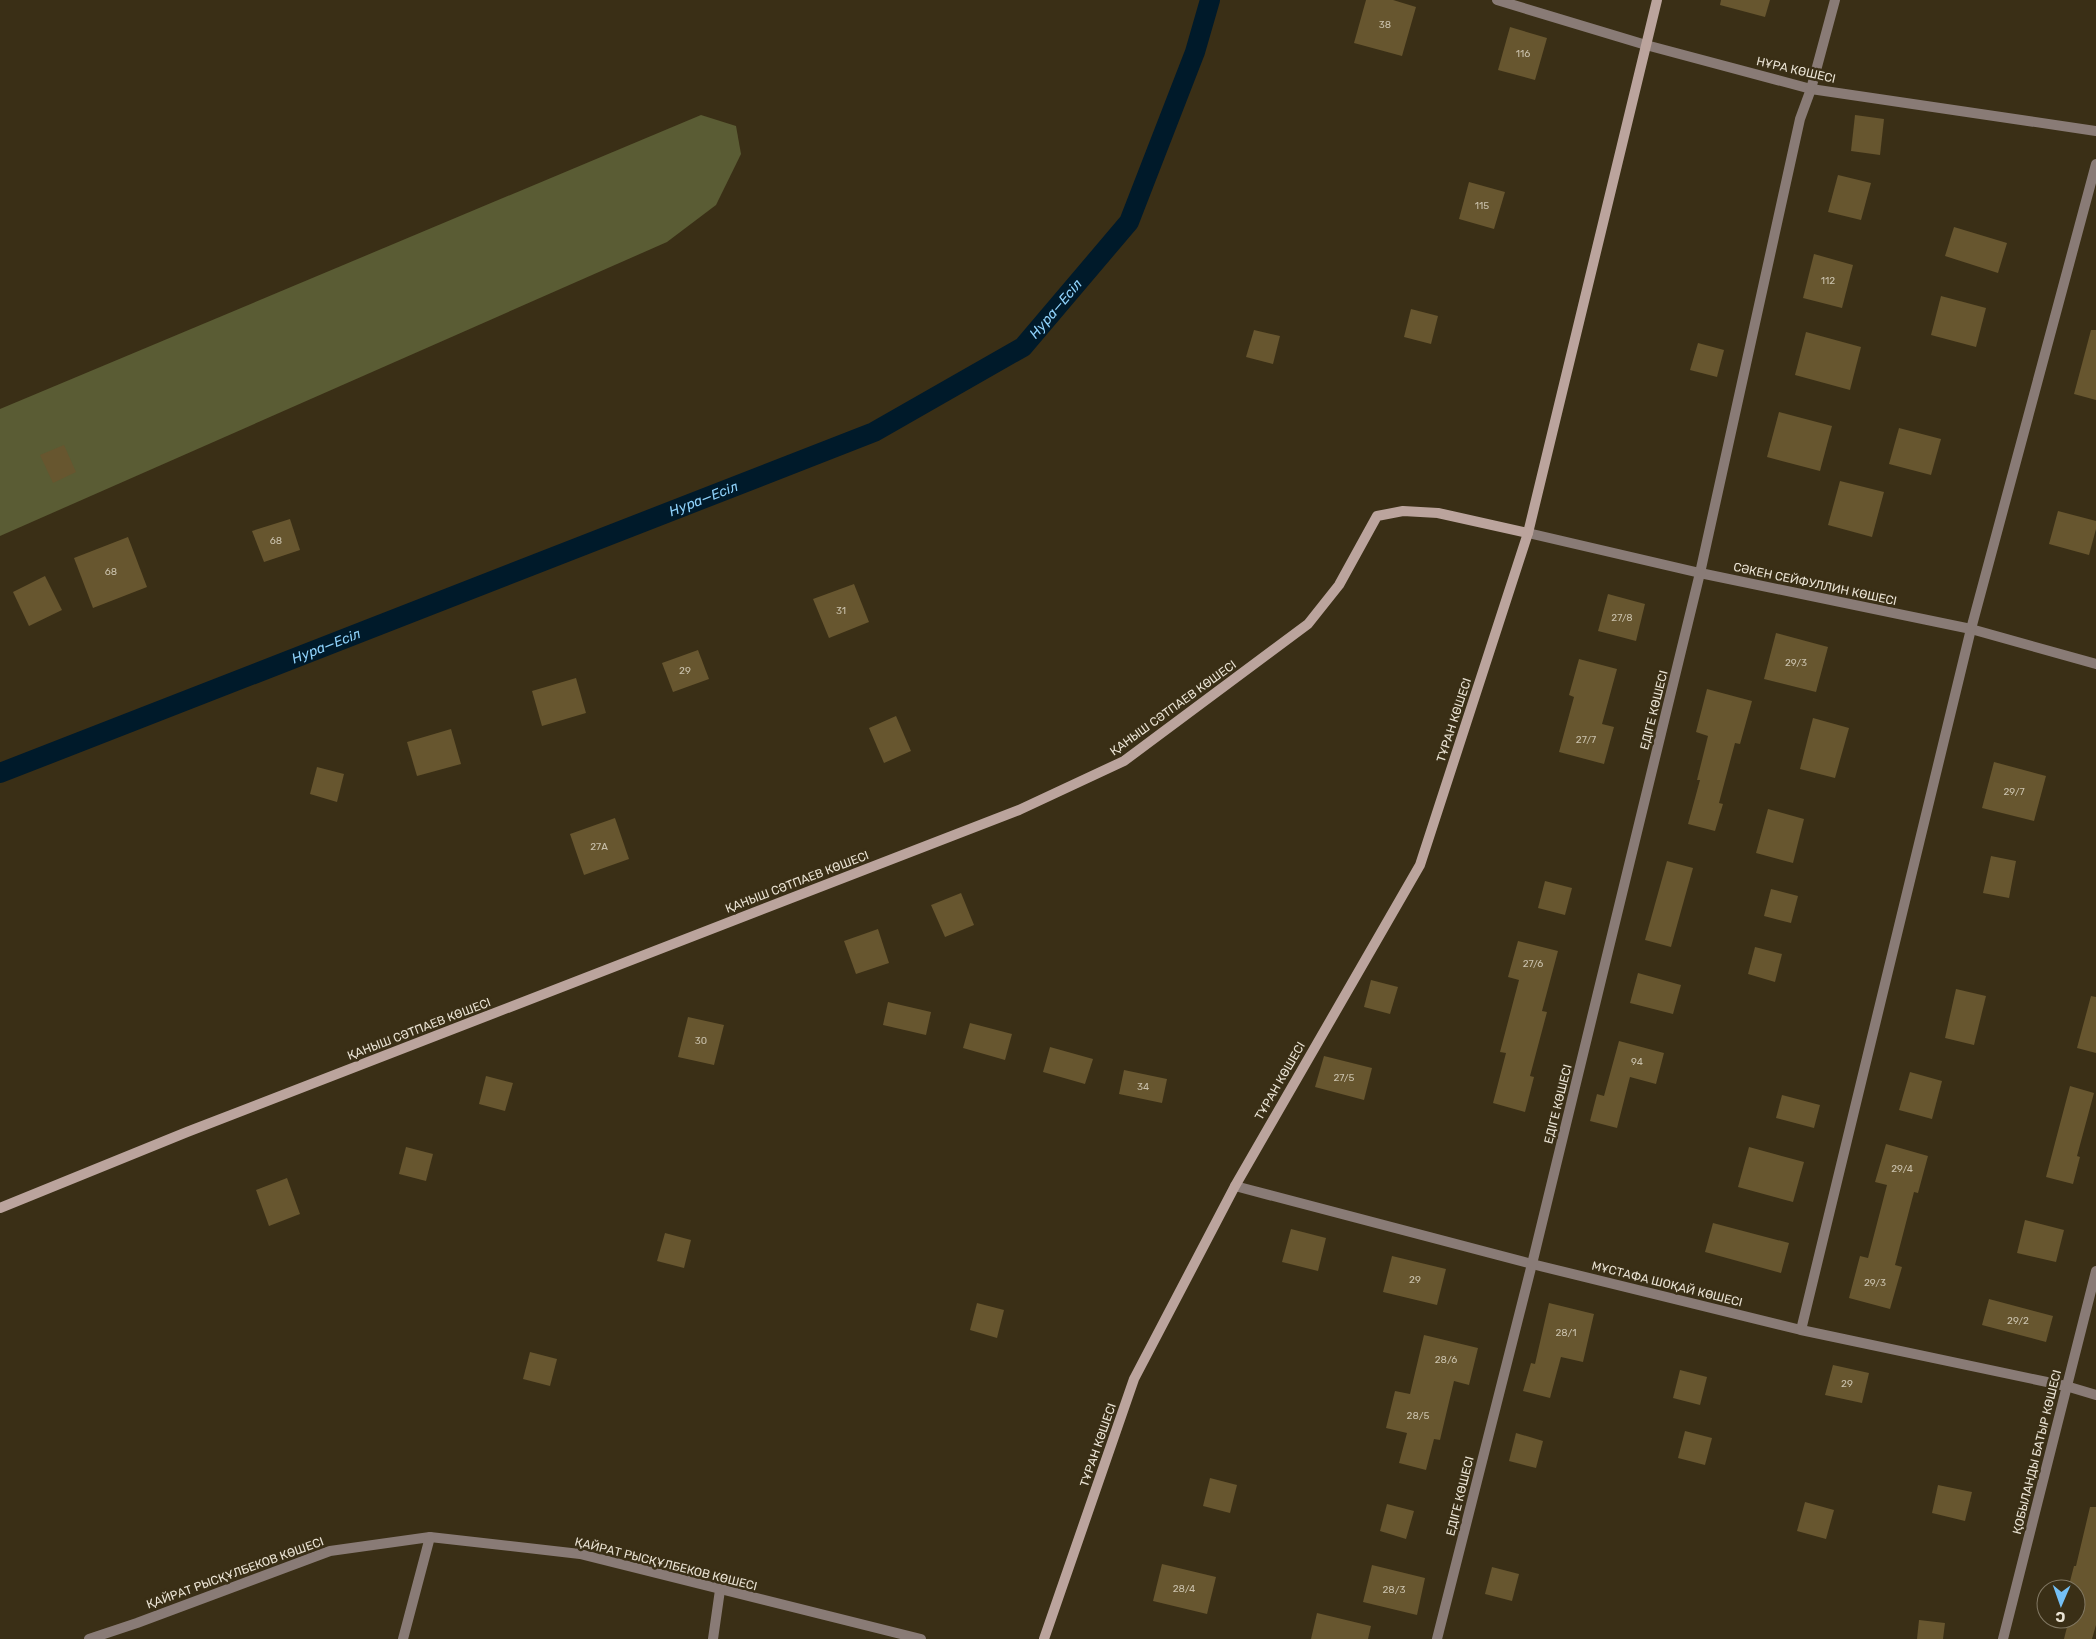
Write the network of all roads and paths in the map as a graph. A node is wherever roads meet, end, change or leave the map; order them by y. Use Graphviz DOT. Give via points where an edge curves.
graph roads {
  1 [pos="1497,0"];
  2 [pos="1657,0"];
  3 [pos="1835,0"];
  4 [pos="1646,45"];
  5 [pos="1810,89"];
  6 [pos="2096,131"];
  7 [pos="2096,164"];
  8 [pos="1528,533"];
  9 [pos="1700,573"];
  10 [pos="1971,629"];
  11 [pos="2096,664"];
  12 [pos="1235,1186"];
  13 [pos="0,1208"];
  14 [pos="1532,1264"];
  15 [pos="2096,1271"];
  16 [pos="1802,1330"];
  17 [pos="2066,1386"];
  18 [pos="2096,1395"];
  19 [pos="430,1537"];
  20 [pos="720,1590"];
  21 [pos="89,1639"];
  22 [pos="403,1639"];
  23 [pos="713,1639"];
  24 [pos="921,1639"];
  25 [pos="1044,1639"];
  26 [pos="1437,1639"];
  27 [pos="2003,1639"];
  1 -- 4 [label="street, НҰРА КӨШЕСІ"];
  2 -- 4 [label="street, ТҰРАН КӨШЕСІ"];
  3 -- 5 [label="street, ЕДІГЕ КӨШЕСІ"];
  4 -- 5 [label="street, НҰРА КӨШЕСІ"];
  4 -- 8 [label="street, ТҰРАН КӨШЕСІ"];
  5 -- 6 [label="street, НҰРА КӨШЕСІ"];
  5 -- 9 [label="street, ЕДІГЕ КӨШЕСІ" via="1800,119"];
  7 -- 10 [label="street"];
  8 -- 9 [label="street, СӘКЕН СЕЙФУЛЛИН КӨШЕСІ"];
  8 -- 12 [label="street, ТҰРАН КӨШЕСІ" via="1420,865"];
  8 -- 13 [label="street, ҚАНЫШ СӘТПАЕВ КӨШЕСІ" via="1438,513 1403,511 1378,516 1339,585 1308,624 1124,761 1019,810 187,1132"];
  9 -- 10 [label="street, СӘКЕН СЕЙФУЛЛИН КӨШЕСІ"];
  9 -- 14 [label="street, ЕДІГЕ КӨШЕСІ"];
  10 -- 11 [label="street, СӘКЕН СЕЙФУЛЛИН КӨШЕСІ"];
  10 -- 16 [label="street"];
  12 -- 14 [label="street, МҰСТАФА ШОҚАЙ КӨШЕСІ"];
  12 -- 25 [label="street, ТҰРАН КӨШЕСІ" via="1134,1379"];
  14 -- 16 [label="street, МҰСТАФА ШОҚАЙ КӨШЕСІ"];
  14 -- 26 [label="street, ЕДІГЕ КӨШЕСІ"];
  15 -- 17 [label="street, ҚОБЫЛАНДЫ БАТЫР КӨШЕСІ"];
  16 -- 17 [label="street, МҰСТАФА ШОҚАЙ КӨШЕСІ"];
  17 -- 18 [label="street, МҰСТАФА ШОҚАЙ КӨШЕСІ"];
  17 -- 27 [label="street, ҚОБЫЛАНДЫ БАТЫР КӨШЕСІ"];
  19 -- 20 [label="street, ҚАЙРАТ РЫСҚҰЛБЕКОВ КӨШЕСІ" via="580,1554"];
  19 -- 21 [label="street, ҚАЙРАТ РЫСҚҰЛБЕКОВ КӨШЕСІ" via="330,1551"];
  19 -- 22 [label="street"];
  20 -- 23 [label="street"];
  20 -- 24 [label="street, ҚАЙРАТ РЫСҚҰЛБЕКОВ КӨШЕСІ"];
}
